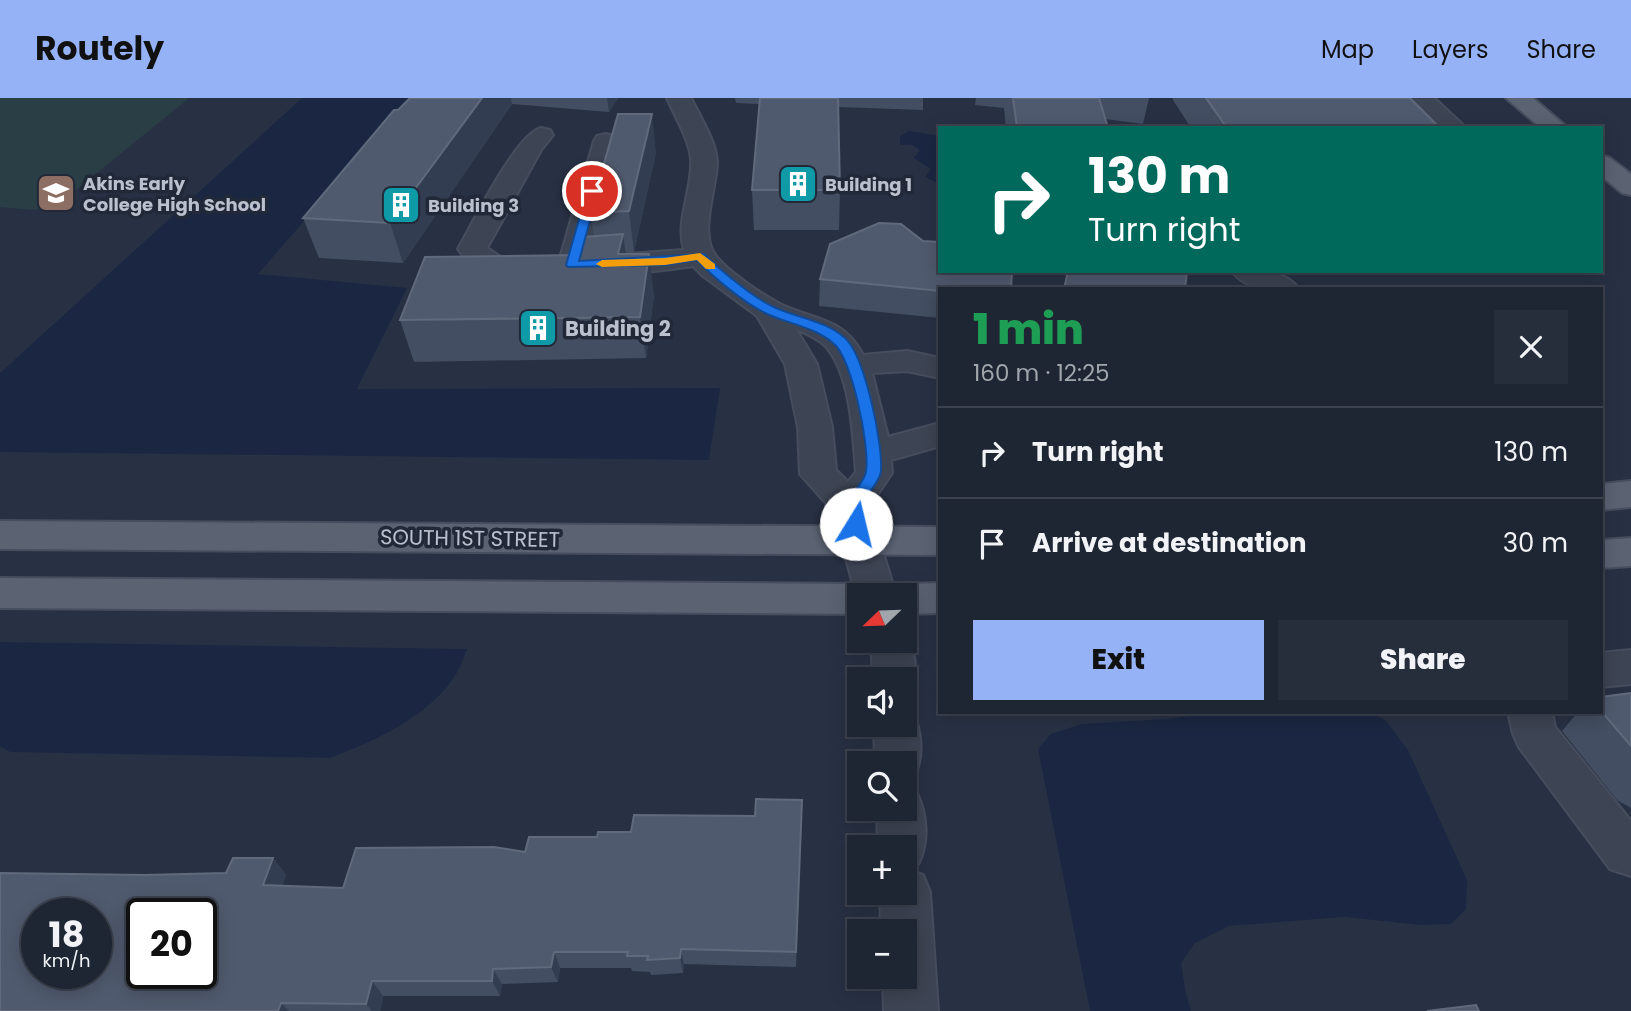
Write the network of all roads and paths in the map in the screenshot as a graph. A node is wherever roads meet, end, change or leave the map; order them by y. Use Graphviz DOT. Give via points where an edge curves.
graph roads {
  1 [pos="680,98"];
  2 [pos="1420,98"];
  3 [pos="1518,98"];
  4 [pos="1452,126"];
  5 [pos="1553,126"];
  6 [pos="541,135"];
  7 [pos="606,141"];
  8 [pos="1603,165"];
  9 [pos="1631,187"];
  10 [pos="700,256"];
  11 [pos="572,265"];
  12 [pos="1250,273"];
  13 [pos="1280,287"];
  14 [pos="769,310"];
  15 [pos="853,366"];
  16 [pos="938,367"];
  17 [pos="938,436"];
  18 [pos="872,454"];
  19 [pos="1631,494"];
  20 [pos="1603,497"];
  21 [pos="856,524"];
  22 [pos="0,535"];
  23 [pos="938,541"];
  24 [pos="1631,552"];
  25 [pos="1603,554"];
  26 [pos="873,583"];
  27 [pos="0,593"];
  28 [pos="917,598"];
  29 [pos="938,598"];
  30 [pos="847,599"];
  31 [pos="1631,667"];
  32 [pos="1603,670"];
  33 [pos="1530,714"];
  34 [pos="1631,854"];
  35 [pos="906,905"];
  36 [pos="911,1011"];
  1 -- 10 [label="street" via="704,162 694,236"];
  2 -- 4 [label="street"];
  3 -- 5 [label="main road"];
  6 -- 11 [label="street" via="530,146 472,249 485,263 506,267"];
  7 -- 11 [label="street"];
  8 -- 9 [label="main road"];
  10 -- 11 [label="street"];
  10 -- 14 [label="street"];
  12 -- 13 [label="street"];
  14 -- 15 [label="street" via="809,323 841,342"];
  14 -- 21 [label="street" via="801,364 815,427 818,474"];
  15 -- 16 [label="street" via="917,360"];
  15 -- 18 [label="street" via="870,428"];
  17 -- 18 [label="street"];
  18 -- 21 [label="street" via="874,473"];
  19 -- 20 [label="main road"];
  21 -- 22 [label="main road, SOUTH 1ST STREET"];
  21 -- 23 [label="main road, SOUTH 1ST STREET"];
  21 -- 26 [label="street"];
  24 -- 25 [label="main road"];
  27 -- 30 [label="main road"];
  28 -- 29 [label="main road"];
  31 -- 32 [label="street"];
  33 -- 34 [label="street" via="1535,734"];
  35 -- 36 [label="street"];
}
